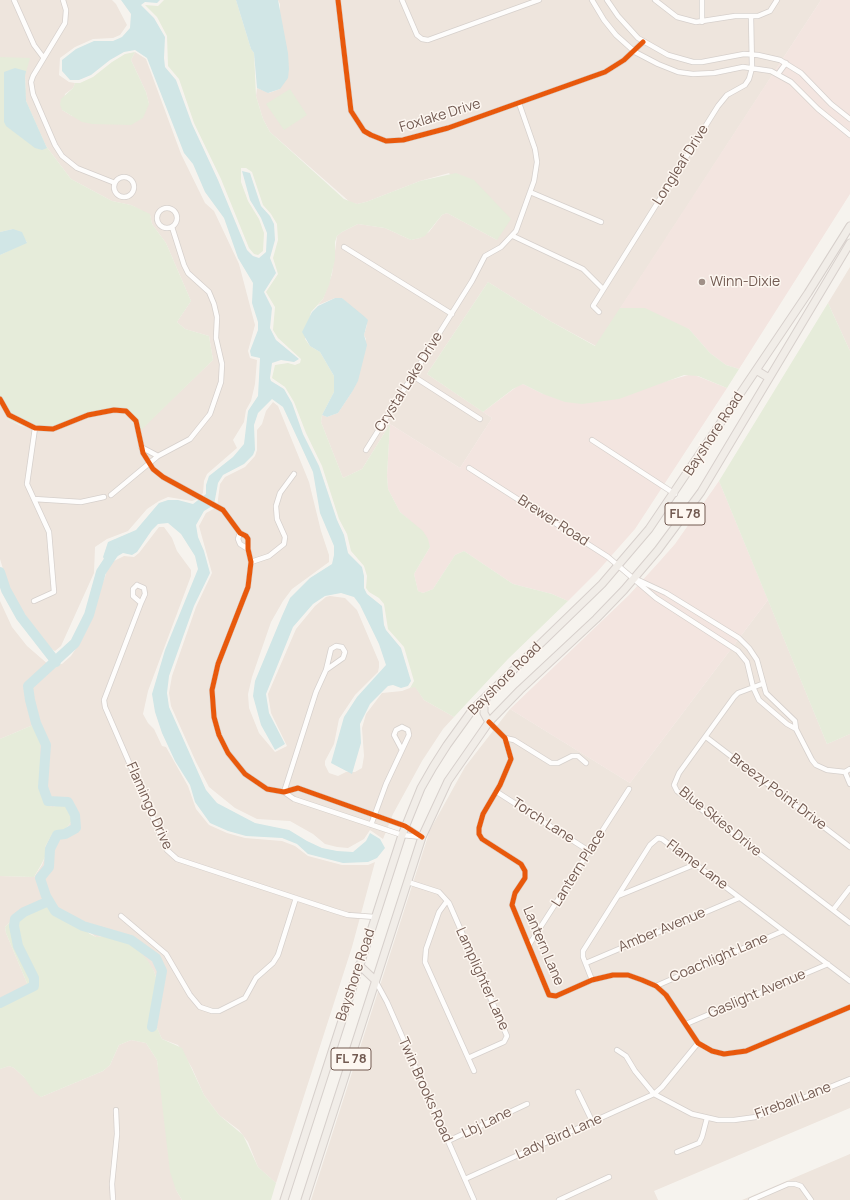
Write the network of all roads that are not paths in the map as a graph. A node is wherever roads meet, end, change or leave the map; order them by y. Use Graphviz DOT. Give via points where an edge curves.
graph roads {
  1 [pos="14,0"];
  2 [pos="63,0"];
  3 [pos="338,0"];
  4 [pos="402,0"];
  5 [pos="539,0"];
  6 [pos="592,0"];
  7 [pos="607,0"];
  8 [pos="655,0"];
  9 [pos="702,0"];
  10 [pos="777,0"];
  11 [pos="751,16"];
  12 [pos="702,22"];
  13 [pos="643,42"];
  14 [pos="635,52"];
  15 [pos="751,54"];
  16 [pos="43,57"];
  17 [pos="786,63"];
  18 [pos="752,68"];
  19 [pos="778,74"];
  20 [pos="519,103"];
  21 [pos="850,119"];
  22 [pos="850,135"];
  23 [pos="115,183"];
  24 [pos="530,192"];
  25 [pos="601,222"];
  26 [pos="850,226"];
  27 [pos="172,227"];
  28 [pos="513,236"];
  29 [pos="850,243"];
  30 [pos="344,247"];
  31 [pos="603,289"];
  32 [pos="600,312"];
  33 [pos="452,314"];
  34 [pos="756,370"];
  35 [pos="413,376"];
  36 [pos="769,378"];
  37 [pos="0,399"];
  38 [pos="480,419"];
  39 [pos="35,428"];
  40 [pos="592,440"];
  41 [pos="141,447"];
  42 [pos="366,450"];
  43 [pos="158,456"];
  44 [pos="150,462"];
  45 [pos="469,468"];
  46 [pos="294,474"];
  47 [pos="674,494"];
  48 [pos="111,495"];
  49 [pos="104,497"];
  50 [pos="34,499"];
  51 [pos="240,533"];
  52 [pos="248,549"];
  53 [pos="251,562"];
  54 [pos="619,566"];
  55 [pos="634,578"];
  56 [pos="34,601"];
  57 [pos="141,603"];
  58 [pos="326,670"];
  59 [pos="762,684"];
  60 [pos="753,687"];
  61 [pos="489,692"];
  62 [pos="489,722"];
  63 [pos="796,729"];
  64 [pos="706,737"];
  65 [pos="505,738"];
  66 [pos="402,750"];
  67 [pos="586,763"];
  68 [pos="850,769"];
  69 [pos="845,772"];
  70 [pos="850,784"];
  71 [pos="629,789"];
  72 [pos="284,792"];
  73 [pos="496,792"];
  74 [pos="375,815"];
  75 [pos="371,825"];
  76 [pos="405,826"];
  77 [pos="402,835"];
  78 [pos="422,837"];
  79 [pos="850,847"];
  80 [pos="589,851"];
  81 [pos="696,864"];
  82 [pos="408,882"];
  83 [pos="850,888"];
  84 [pos="618,896"];
  85 [pos="296,898"];
  86 [pos="739,898"];
  87 [pos="447,902"];
  88 [pos="833,910"];
  89 [pos="121,916"];
  90 [pos="375,917"];
  91 [pos="850,923"];
  92 [pos="783,931"];
  93 [pos="529,945"];
  94 [pos="586,963"];
  95 [pos="828,964"];
  96 [pos="359,965"];
  97 [pos="375,980"];
  98 [pos="592,980"];
  99 [pos="850,981"];
  100 [pos="656,986"];
  101 [pos="850,1008"];
  102 [pos="686,1024"];
  103 [pos="698,1043"];
  104 [pos="617,1050"];
  105 [pos="468,1058"];
  106 [pos="474,1071"];
  107 [pos="850,1079"];
  108 [pos="578,1092"];
  109 [pos="654,1094"];
  110 [pos="527,1104"];
  111 [pos="116,1110"];
  112 [pos="707,1118"];
  113 [pos="592,1121"];
  114 [pos="448,1142"];
  115 [pos="677,1152"];
  116 [pos="609,1177"];
  117 [pos="465,1179"];
  118 [pos="113,1200"];
  119 [pos="284,1200"];
  120 [pos="305,1200"];
  121 [pos="474,1200"];
  122 [pos="559,1200"];
  123 [pos="751,1200"];
  124 [pos="811,1200"];
  1 -- 16 [label="street" via="34,45"];
  2 -- 16 [label="street" via="66,10 65,23"];
  3 -- 20 [label="street, Foxlake Drive" via="350,104 359,125 371,136 386,141 403,140 448,128"];
  4 -- 5 [label="street" via="417,35 428,40"];
  6 -- 14 [label="street" via="610,27"];
  7 -- 13 [label="street" via="624,24"];
  8 -- 12 [label="street" via="678,17"];
  9 -- 12 [label="street"];
  10 -- 11 [label="street" via="764,14"];
  11 -- 12 [label="street"];
  11 -- 15 [label="street, Longleaf Drive"];
  13 -- 14 [label="street, Foxlake Drive"];
  13 -- 15 [label="street" via="668,55 692,62"];
  14 -- 18 [label="street" via="686,74"];
  14 -- 20 [label="street, Foxlake Drive" via="609,70"];
  15 -- 17 [label="street" via="767,56"];
  15 -- 18 [label="street, Longleaf Drive"];
  16 -- 23 [label="street" via="33,76 31,88 58,151 77,168"];
  17 -- 19 [label="street"];
  17 -- 21 [label="street" via="801,73 830,104"];
  18 -- 19 [label="street" via="761,68"];
  18 -- 31 [label="street, Longleaf Drive" via="745,85 728,95 718,106"];
  19 -- 22 [label="street" via="791,82 818,109"];
  20 -- 24 [label="street, Crystal Lake Drive" via="536,155 536,174"];
  23 -- 23 [label="street" via="115,190 122,196 128,196 133,192 133,182 129,178 122,177"];
  24 -- 25 [label="street"];
  24 -- 28 [label="street, Crystal Lake Drive"];
  26 -- 34 [label="main road, Bayshore Road / FL 78"];
  27 -- 27 [label="street" via="177,222 177,215 169,208 162,209 157,217 158,223 166,228"];
  27 -- 43 [label="street" via="188,273 209,292 214,304 222,376 210,414 199,429 184,444"];
  28 -- 31 [label="street" via="582,269"];
  28 -- 33 [label="street, Crystal Lake Drive" via="501,247 484,256 475,277"];
  29 -- 36 [label="main road, Bayshore Road / FL 78"];
  30 -- 33 [label="street"];
  31 -- 32 [label="street, Longleaf Drive" via="593,306"];
  33 -- 35 [label="street, Crystal Lake Drive"];
  34 -- 36 [label="main road"];
  34 -- 47 [label="main road, Bayshore Road / FL 78"];
  35 -- 38 [label="street"];
  35 -- 42 [label="street, Crystal Lake Drive"];
  36 -- 55 [label="main road, Bayshore Road / FL 78" via="701,492"];
  37 -- 39 [label="street" via="9,415"];
  39 -- 41 [label="street" via="59,428 88,415 126,411 136,421"];
  39 -- 50 [label="street" via="27,484"];
  40 -- 47 [label="street"];
  41 -- 43 [label="street"];
  41 -- 44 [label="street"];
  43 -- 44 [label="street"];
  44 -- 48 [label="street"];
  44 -- 51 [label="street" via="153,469 163,477 223,510"];
  45 -- 54 [label="street, Brewer Road"];
  46 -- 53 [label="street" via="280,494 276,506 277,519 285,537 284,544 269,556"];
  47 -- 54 [label="main road, Bayshore Road / FL 78"];
  49 -- 50 [label="street" via="81,502"];
  50 -- 56 [label="street" via="49,532 54,592"];
  51 -- 52 [label="street" via="248,539"];
  51 -- 52 [label="street" via="240,544"];
  52 -- 53 [label="street"];
  53 -- 72 [label="street" via="248,587 214,677 213,711 222,742 236,764 250,778 267,789"];
  54 -- 55 [label="street, Brewer Road"];
  54 -- 61 [label="main road, Bayshore Road / FL 78"];
  55 -- 59 [label="street" via="666,593 739,638 757,660"];
  55 -- 60 [label="street" via="656,598 738,651 747,662"];
  55 -- 62 [label="main road, Bayshore Road / FL 78" via="596,619"];
  57 -- 85 [label="street, Flamingo Drive" via="104,700 167,850 177,859"];
  58 -- 58 [label="street" via="343,658 345,652 342,647 336,646 331,650"];
  58 -- 72 [label="street" via="316,692"];
  59 -- 60 [label="street, Blue Skies Drive"];
  59 -- 63 [label="street" via="770,699 795,721"];
  60 -- 63 [label="street" via="759,700 769,711"];
  60 -- 64 [label="street, Blue Skies Drive" via="734,697"];
  61 -- 62 [label="main road" via="484,706 484,713"];
  61 -- 76 [label="main road, Bayshore Road / FL 78" via="446,745 421,788"];
  62 -- 65 [label="street, Lantern Lane"];
  62 -- 78 [label="main road, Bayshore Road / FL 78" via="457,765"];
  63 -- 69 [label="street" via="816,765 827,770"];
  64 -- 79 [label="street, Breezy Point Drive"];
  64 -- 88 [label="street, Blue Skies Drive" via="675,778 674,785 677,791"];
  65 -- 67 [label="street" via="514,740 550,763 558,763 572,756 578,756"];
  65 -- 73 [label="street, Lantern Lane" via="511,759"];
  66 -- 66 [label="street" via="409,735 408,730 402,727 396,730 394,736"];
  66 -- 74 [label="street"];
  68 -- 69 [label="street"];
  69 -- 70 [label="street"];
  71 -- 80 [label="street, Lantern Place"];
  72 -- 74 [label="street" via="298,788"];
  72 -- 75 [label="street" via="294,799"];
  73 -- 80 [label="street, Torch Lane"];
  73 -- 93 [label="street, Lantern Lane" via="483,814 479,834 482,840 516,861 525,871 525,878 515,893 512,905"];
  74 -- 75 [label="street"];
  74 -- 76 [label="street"];
  75 -- 77 [label="street"];
  76 -- 77 [label="main road, Bayshore Road / FL 78"];
  76 -- 78 [label="street"];
  77 -- 78 [label="street"];
  77 -- 90 [label="main road, Bayshore Road / FL 78"];
  78 -- 82 [label="main road, Bayshore Road / FL 78"];
  80 -- 93 [label="street, Lantern Place"];
  81 -- 84 [label="street"];
  81 -- 84 [label="street, Flame Lane" via="662,838 658,838 650,845"];
  81 -- 86 [label="street, Flame Lane"];
  82 -- 87 [label="street, Lamplighter Lane" via="439,892"];
  82 -- 97 [label="main road, Bayshore Road / FL 78"];
  83 -- 88 [label="street"];
  84 -- 94 [label="street, Flame Lane" via="583,951"];
  85 -- 89 [label="street" via="278,955 269,968 256,978 246,998 219,1011 200,1007 166,954"];
  85 -- 90 [label="street, Flamingo Drive" via="348,915"];
  86 -- 92 [label="street, Flame Lane"];
  86 -- 94 [label="street, Amber Avenue"];
  87 -- 105 [label="street, Lamplighter Lane" via="439,912 426,949 425,962"];
  87 -- 105 [label="street, Lamplighter Lane" via="507,1036 504,1042"];
  88 -- 91 [label="street, Blue Skies Drive"];
  90 -- 96 [label="main road, Bayshore Road / FL 78"];
  92 -- 95 [label="street, Flame Lane"];
  92 -- 100 [label="street, Coachlight Lane"];
  93 -- 98 [label="street, Lantern Lane" via="549,995 562,994"];
  94 -- 98 [label="street, Flame Lane"];
  95 -- 99 [label="street, Flame Lane"];
  95 -- 102 [label="street, Gaslight Avenue"];
  96 -- 97 [label="main road"];
  96 -- 119 [label="main road, Bayshore Road / FL 78"];
  97 -- 114 [label="street, Twin Brooks Road"];
  97 -- 120 [label="main road, Bayshore Road / FL 78"];
  98 -- 100 [label="street, Lantern Lane" via="621,974"];
  100 -- 102 [label="street, Lantern Lane" via="674,1005"];
  101 -- 103 [label="street" via="738,1053 718,1053"];
  102 -- 103 [label="street, Lantern Lane"];
  103 -- 109 [label="street"];
  104 -- 109 [label="street, Fireball Lane" via="626,1056"];
  105 -- 106 [label="street, Lamplighter Lane"];
  107 -- 112 [label="street, Fireball Lane" via="756,1116 734,1120"];
  108 -- 113 [label="street"];
  109 -- 112 [label="street, Fireball Lane" via="680,1109"];
  109 -- 113 [label="street, Lady Bird Lane"];
  110 -- 114 [label="street, Lbj Lane"];
  111 -- 118 [label="street"];
  112 -- 115 [label="street" via="699,1143"];
  113 -- 117 [label="street, Lady Bird Lane"];
  114 -- 117 [label="street, Twin Brooks Road"];
  116 -- 122 [label="street"];
  117 -- 121 [label="street, Twin Brooks Road"];
  123 -- 124 [label="street" via="788,1184 801,1186"];
}
